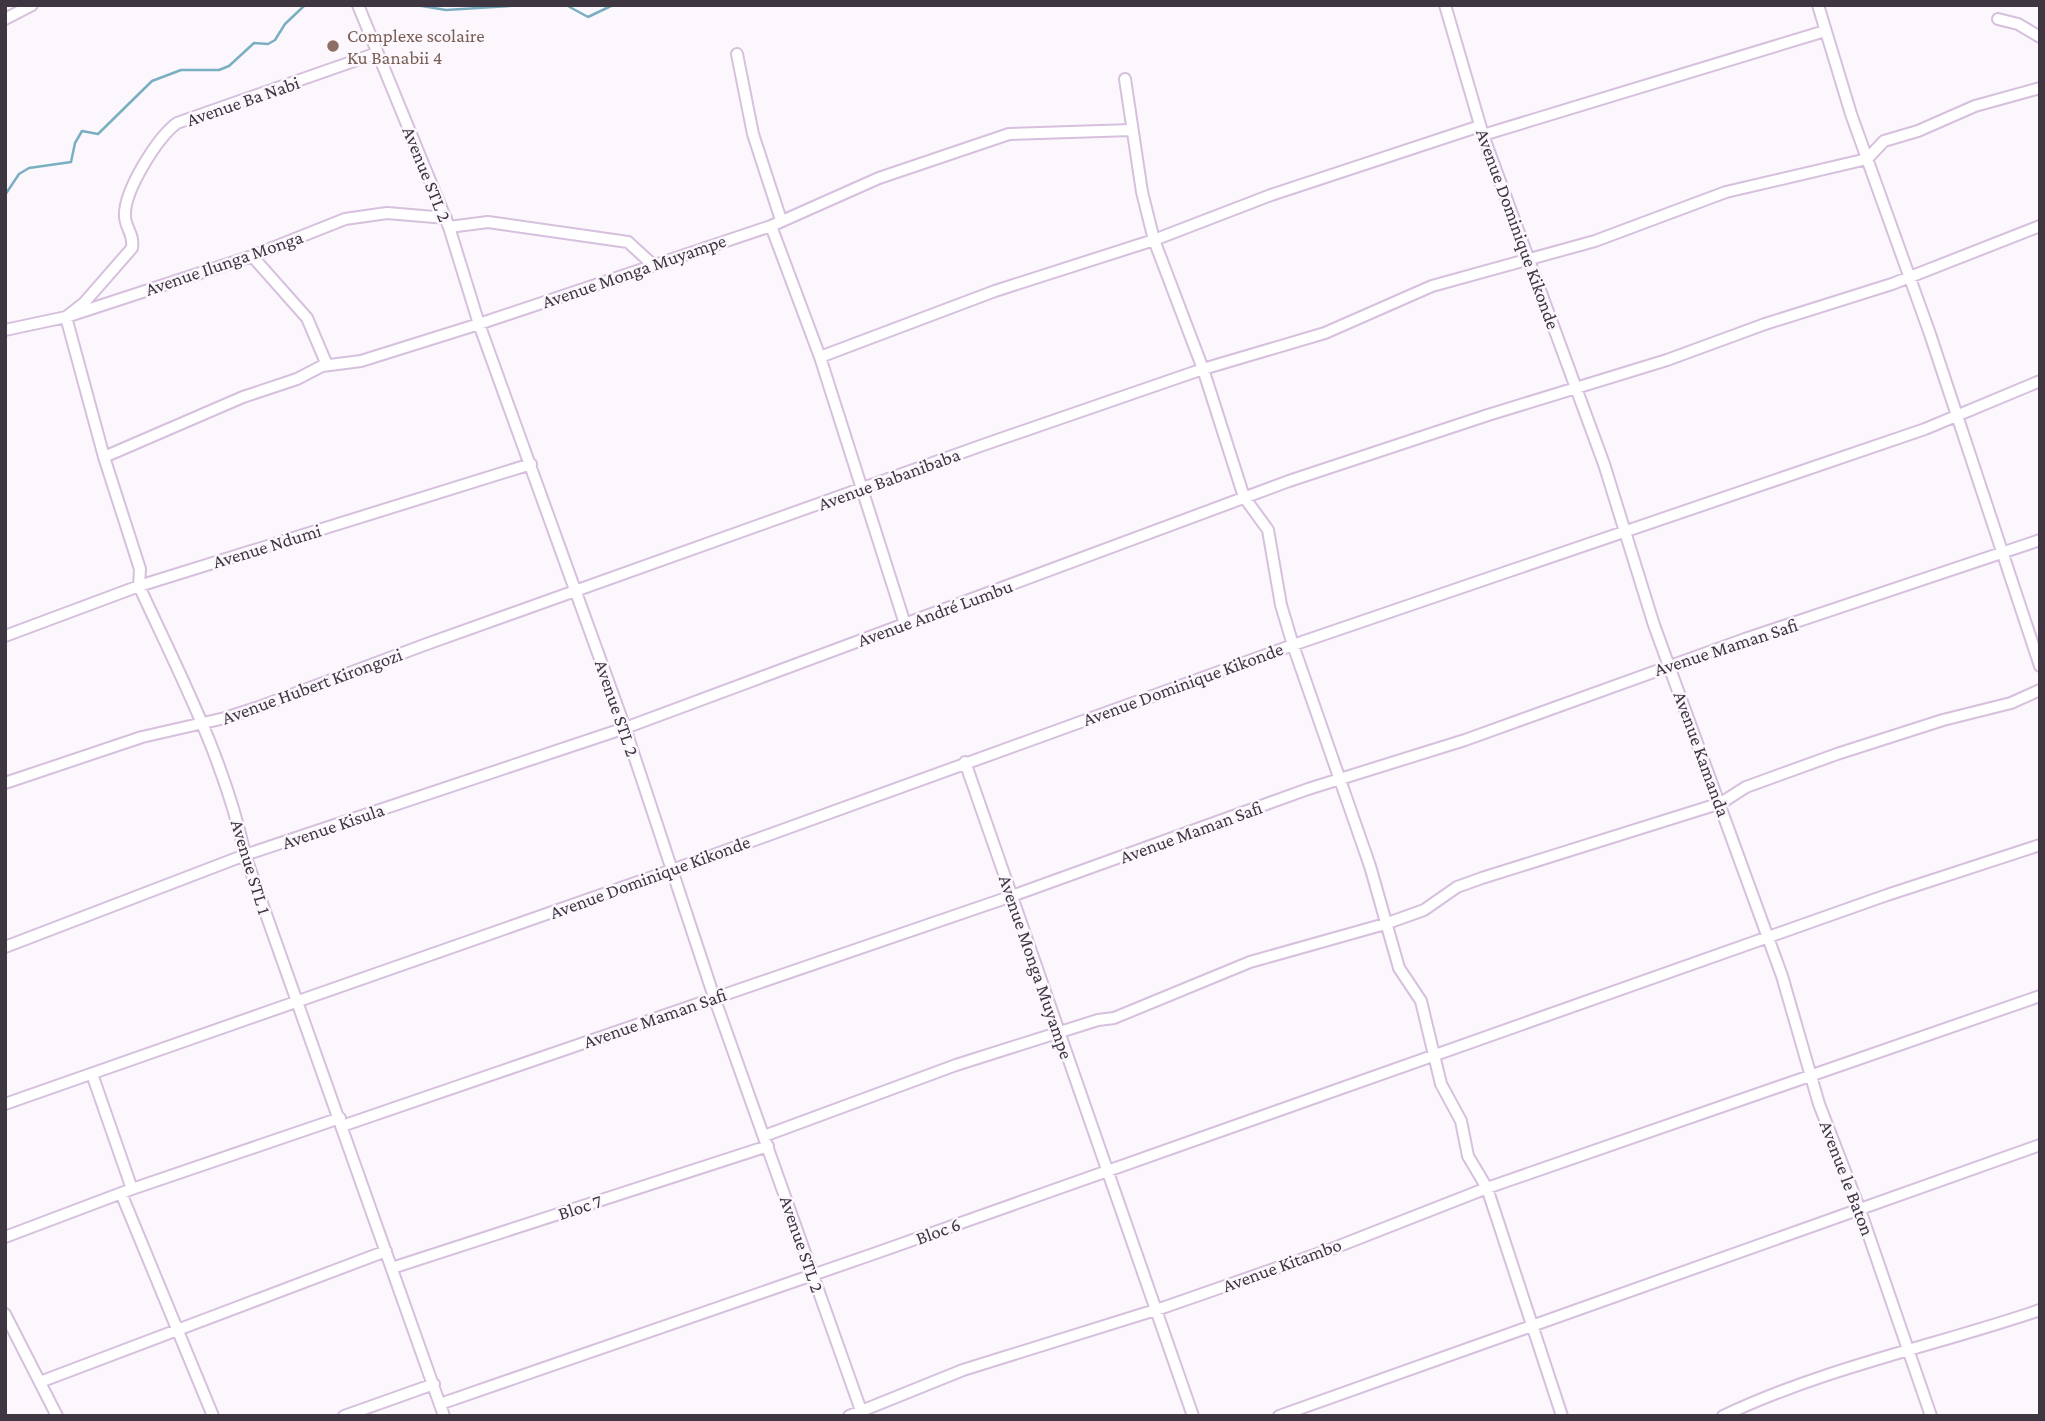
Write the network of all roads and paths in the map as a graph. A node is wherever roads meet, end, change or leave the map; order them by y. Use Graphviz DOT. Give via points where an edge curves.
graph roads {
  1 [pos="32,5"];
  2 [pos="358,5"];
  3 [pos="1818,5"];
  4 [pos="1448,6"];
  5 [pos="5,19"];
  6 [pos="1998,19"];
  7 [pos="1825,31"];
  8 [pos="2040,37"];
  9 [pos="377,53"];
  10 [pos="737,54"];
  11 [pos="1125,79"];
  12 [pos="2040,88"];
  13 [pos="1132,130"];
  14 [pos="1482,131"];
  15 [pos="1867,159"];
  16 [pos="447,223"];
  17 [pos="776,223"];
  18 [pos="2040,226"];
  19 [pos="1154,240"];
  20 [pos="252,256"];
  21 [pos="1528,260"];
  22 [pos="231,263"];
  23 [pos="652,264"];
  24 [pos="261,267"];
  25 [pos="1908,278"];
  26 [pos="66,317"];
  27 [pos="479,324"];
  28 [pos="5,330"];
  29 [pos="820,357"];
  30 [pos="327,365"];
  31 [pos="1203,369"];
  32 [pos="2040,381"];
  33 [pos="1576,388"];
  34 [pos="1958,415"];
  35 [pos="104,457"];
  36 [pos="531,464"];
  37 [pos="863,488"];
  38 [pos="1244,497"];
  39 [pos="1625,530"];
  40 [pos="2040,540"];
  41 [pos="2002,553"];
  42 [pos="139,586"];
  43 [pos="576,592"];
  44 [pos="905,624"];
  45 [pos="5,636"];
  46 [pos="1293,645"];
  47 [pos="1669,666"];
  48 [pos="2040,666"];
  49 [pos="2040,690"];
  50 [pos="202,723"];
  51 [pos="625,728"];
  52 [pos="965,762"];
  53 [pos="1341,779"];
  54 [pos="5,783"];
  55 [pos="1721,803"];
  56 [pos="2040,845"];
  57 [pos="245,855"];
  58 [pos="672,870"];
  59 [pos="1012,896"];
  60 [pos="1385,924"];
  61 [pos="1767,938"];
  62 [pos="5,947"];
  63 [pos="2040,996"];
  64 [pos="714,997"];
  65 [pos="298,1002"];
  66 [pos="1058,1034"];
  67 [pos="1434,1055"];
  68 [pos="1810,1073"];
  69 [pos="92,1074"];
  70 [pos="5,1104"];
  71 [pos="341,1122"];
  72 [pos="766,1141"];
  73 [pos="2040,1145"];
  74 [pos="1108,1171"];
  75 [pos="1487,1188"];
  76 [pos="132,1189"];
  77 [pos="121,1193"];
  78 [pos="1860,1210"];
  79 [pos="5,1237"];
  80 [pos="386,1251"];
  81 [pos="393,1268"];
  82 [pos="812,1274"];
  83 [pos="1157,1310"];
  84 [pos="2040,1310"];
  85 [pos="5,1314"];
  86 [pos="1533,1327"];
  87 [pos="177,1331"];
  88 [pos="1908,1352"];
  89 [pos="40,1382"];
  90 [pos="434,1384"];
  91 [pos="440,1404"];
  92 [pos="862,1414"];
  93 [pos="57,1416"];
  94 [pos="213,1416"];
  95 [pos="344,1416"];
  96 [pos="444,1416"];
  97 [pos="849,1416"];
  98 [pos="1193,1416"];
  99 [pos="1279,1416"];
  100 [pos="1562,1416"];
  101 [pos="1723,1416"];
  102 [pos="1931,1416"];
  1 -- 5 [label="street"];
  2 -- 9 [label="street, Avenue STL 2"];
  3 -- 7 [label="street"];
  4 -- 14 [label="street, Avenue Dominique Kikonde"];
  6 -- 8 [label="street"];
  7 -- 14 [label="street"];
  7 -- 15 [label="street"];
  9 -- 16 [label="street, Avenue STL 2"];
  9 -- 26 [label="street, Avenue Ba Nabi" via="167,131 125,202 125,220 134,237 132,248"];
  10 -- 17 [label="street"];
  11 -- 13 [label="street"];
  12 -- 15 [label="street" via="1975,106 1884,141"];
  13 -- 17 [label="street" via="1009,134 879,178"];
  13 -- 19 [label="street"];
  14 -- 19 [label="street" via="1271,195"];
  14 -- 21 [label="street, Avenue Dominique Kikonde"];
  15 -- 21 [label="street, Avenue Babanibaba" via="1726,192 1595,241"];
  15 -- 25 [label="street"];
  16 -- 20 [label="street, Avenue Ilunga Monga" via="367,214"];
  16 -- 23 [label="street, Avenue Ilunga Monga" via="488,222 628,242"];
  16 -- 27 [label="street, Avenue STL 2"];
  17 -- 23 [label="street, Avenue Monga Muyampe"];
  17 -- 29 [label="street"];
  18 -- 25 [label="street, Avenue André Lumbu"];
  19 -- 29 [label="street" via="995,291"];
  19 -- 31 [label="street"];
  20 -- 22 [label="street, Avenue Ilunga Monga"];
  20 -- 24 [label="street"];
  21 -- 31 [label="street, Avenue Babanibaba" via="1432,286 1325,333"];
  21 -- 33 [label="street, Avenue Dominique Kikonde"];
  22 -- 24 [label="street"];
  22 -- 26 [label="street, Avenue Ilunga Monga"];
  23 -- 27 [label="street, Avenue Monga Muyampe"];
  24 -- 30 [label="street" via="307,318"];
  25 -- 33 [label="street, Avenue André Lumbu"];
  25 -- 34 [label="street"];
  26 -- 28 [label="street, Avenue Ilunga Monga"];
  26 -- 35 [label="street, Avenue STL 1"];
  27 -- 30 [label="street, Avenue Monga Muyampe" via="361,361"];
  27 -- 36 [label="street, Avenue STL 2"];
  29 -- 37 [label="street"];
  30 -- 35 [label="street, Avenue Monga Muyampe"];
  31 -- 37 [label="street, Avenue Babanibaba"];
  31 -- 38 [label="street"];
  32 -- 34 [label="street, Avenue Dominique Kikonde"];
  33 -- 38 [label="street, Avenue André Lumbu"];
  33 -- 39 [label="street, Avenue Dominique Kikonde"];
  34 -- 39 [label="street, Avenue Dominique Kikonde"];
  34 -- 41 [label="street"];
  35 -- 42 [label="street, Avenue STL 1" via="140,569"];
  36 -- 42 [label="street, Avenue Ndumi"];
  36 -- 43 [label="street, Avenue STL 2"];
  37 -- 43 [label="street, Avenue Babanibaba"];
  37 -- 44 [label="street"];
  38 -- 44 [label="street, Avenue André Lumbu"];
  38 -- 46 [label="street" via="1268,530"];
  39 -- 46 [label="street, Avenue Dominique Kikonde"];
  39 -- 47 [label="street, Avenue Kamanda"];
  40 -- 41 [label="street, Avenue Maman Safi"];
  41 -- 47 [label="street, Avenue Maman Safi"];
  41 -- 48 [label="street"];
  42 -- 45 [label="street, Avenue Ndumi"];
  42 -- 50 [label="street, Avenue STL 1"];
  43 -- 50 [label="street, Avenue Hubert Kirongozi" via="259,707"];
  43 -- 51 [label="street, Avenue STL 2"];
  44 -- 51 [label="street, Avenue André Lumbu"];
  46 -- 52 [label="street, Avenue Dominique Kikonde"];
  46 -- 53 [label="street"];
  47 -- 53 [label="street, Avenue Maman Safi" via="1465,740"];
  47 -- 55 [label="street, Avenue Kamanda"];
  49 -- 55 [label="street, Bloc 7" via="2011,703 1837,754 1746,787"];
  50 -- 54 [label="street, Avenue Hubert Kirongozi" via="142,737"];
  50 -- 57 [label="street, Avenue STL 1"];
  51 -- 57 [label="street, Avenue Kisula"];
  51 -- 58 [label="street, Avenue STL 2"];
  52 -- 58 [label="street, Avenue Dominique Kikonde"];
  52 -- 59 [label="street, Avenue Monga Muyampe"];
  53 -- 59 [label="street, Avenue Maman Safi"];
  53 -- 60 [label="street"];
  55 -- 60 [label="street, Bloc 7" via="1473,881 1435,905"];
  55 -- 61 [label="street, Avenue Kamanda"];
  56 -- 61 [label="street, Bloc 6"];
  57 -- 62 [label="street, Avenue Kisula"];
  57 -- 65 [label="street, Avenue STL 1"];
  58 -- 64 [label="street, Avenue STL 2"];
  58 -- 65 [label="street, Avenue Dominique Kikonde"];
  59 -- 64 [label="street, Avenue Maman Safi"];
  59 -- 66 [label="street, Avenue Monga Muyampe"];
  60 -- 66 [label="street, Bloc 7" via="1250,962 1114,1018"];
  60 -- 67 [label="street" via="1399,968 1421,1001"];
  61 -- 67 [label="street, Bloc 6"];
  61 -- 68 [label="street, Avenue le Baton"];
  63 -- 68 [label="street, Avenue Kitambo"];
  64 -- 71 [label="street, Avenue Maman Safi"];
  64 -- 72 [label="street, Avenue STL 2"];
  65 -- 69 [label="street, Avenue Dominique Kikonde"];
  65 -- 71 [label="street, Avenue STL 1"];
  66 -- 72 [label="street, Bloc 7" via="956,1065"];
  66 -- 74 [label="street, Avenue Monga Muyampe"];
  67 -- 74 [label="street, Bloc 6"];
  67 -- 75 [label="street" via="1441,1084 1461,1121 1468,1156"];
  68 -- 75 [label="street, Avenue Kitambo"];
  68 -- 78 [label="street, Avenue le Baton"];
  69 -- 70 [label="street, Avenue Dominique Kikonde"];
  69 -- 76 [label="street"];
  71 -- 76 [label="street, Avenue Maman Safi"];
  71 -- 80 [label="street, Avenue STL 1"];
  72 -- 81 [label="street, Bloc 7"];
  72 -- 82 [label="street, Avenue STL 2"];
  73 -- 78 [label="street"];
  74 -- 82 [label="street, Bloc 6"];
  74 -- 83 [label="street, Avenue Monga Muyampe"];
  75 -- 83 [label="street, Avenue Kitambo"];
  75 -- 86 [label="street"];
  76 -- 77 [label="street, Avenue Maman Safi"];
  77 -- 79 [label="street, Avenue Maman Safi"];
  77 -- 87 [label="street"];
  78 -- 86 [label="street"];
  78 -- 88 [label="street, Avenue le Baton"];
  80 -- 81 [label="street, Avenue STL 1"];
  80 -- 87 [label="street"];
  81 -- 90 [label="street, Avenue STL 1"];
  82 -- 91 [label="street, Bloc 6"];
  82 -- 92 [label="street, Avenue STL 2"];
  83 -- 92 [label="street, Avenue Kitambo" via="963,1370"];
  83 -- 98 [label="street, Avenue Monga Muyampe"];
  84 -- 88 [label="street"];
  85 -- 89 [label="street"];
  86 -- 99 [label="street"];
  86 -- 100 [label="street"];
  87 -- 89 [label="street"];
  87 -- 94 [label="street"];
  88 -- 101 [label="street" via="1828,1374"];
  88 -- 102 [label="street, Avenue le Baton"];
  89 -- 93 [label="street"];
  90 -- 91 [label="street, Avenue STL 1"];
  90 -- 95 [label="street"];
  91 -- 96 [label="street, Avenue STL 1"];
  92 -- 97 [label="street, Avenue Kitambo"];
}
